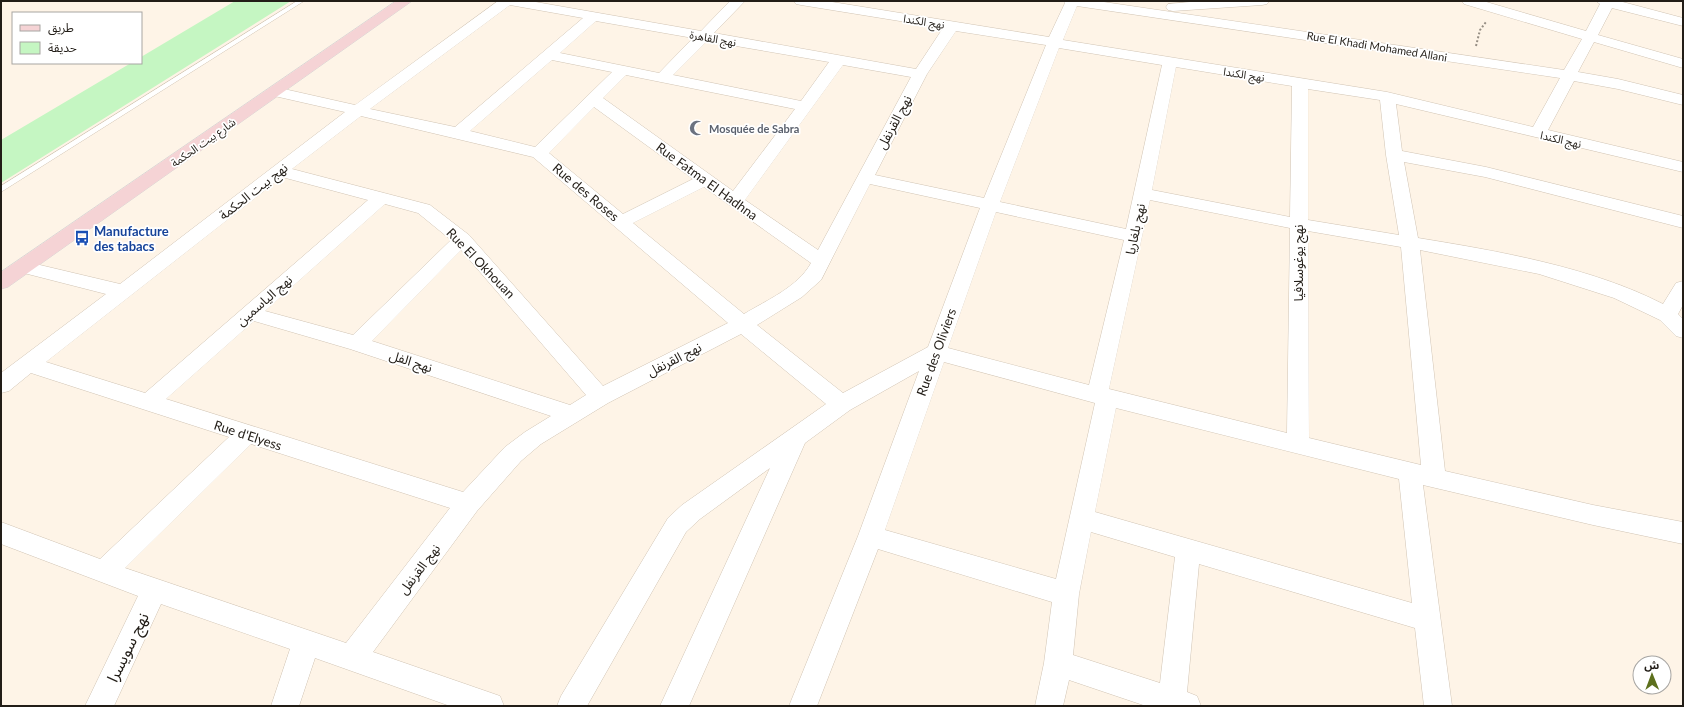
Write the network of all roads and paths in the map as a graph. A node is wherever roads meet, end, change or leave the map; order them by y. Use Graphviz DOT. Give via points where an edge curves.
graph roads {
  1 [pos="301,1"];
  2 [pos="390,1"];
  3 [pos="405,1"];
  4 [pos="507,1"];
  5 [pos="738,1"];
  6 [pos="801,1"];
  7 [pos="1073,1"];
  8 [pos="1262,1"];
  9 [pos="1468,1"];
  10 [pos="1606,1"];
  11 [pos="1495,9"];
  12 [pos="1143,11"];
  13 [pos="594,16"];
  14 [pos="1683,22"];
  15 [pos="952,26"];
  16 [pos="702,36"];
  17 [pos="1590,37"];
  18 [pos="1055,43"];
  19 [pos="549,54"];
  20 [pos="1472,60"];
  21 [pos="838,61"];
  22 [pos="1170,62"];
  23 [pos="1683,64"];
  24 [pos="623,70"];
  25 [pos="920,74"];
  26 [pos="1568,75"];
  27 [pos="663,77"];
  28 [pos="1300,83"];
  29 [pos="275,92"];
  30 [pos="1387,97"];
  31 [pos="595,100"];
  32 [pos="1683,100"];
  33 [pos="803,106"];
  34 [pos="357,111"];
  35 [pos="458,133"];
  36 [pos="1538,133"];
  37 [pos="539,153"];
  38 [pos="1394,155"];
  39 [pos="1683,167"];
  40 [pos="280,170"];
  41 [pos="865,178"];
  42 [pos="705,180"];
  43 [pos="1,190"];
  44 [pos="1143,193"];
  45 [pos="381,198"];
  46 [pos="735,201"];
  47 [pos="990,204"];
  48 [pos="622,221"];
  49 [pos="1683,222"];
  50 [pos="1298,224"];
  51 [pos="1134,236"];
  52 [pos="462,239"];
  53 [pos="1410,243"];
  54 [pos="821,261"];
  55 [pos="1,264"];
  56 [pos="23,267"];
  57 [pos="1,282"];
  58 [pos="1683,288"];
  59 [pos="122,291"];
  60 [pos="249,313"];
  61 [pos="1667,315"];
  62 [pos="743,324"];
  63 [pos="1683,331"];
  64 [pos="357,344"];
  65 [pos="935,352"];
  66 [pos="28,364"];
  67 [pos="1,385"];
  68 [pos="1102,396"];
  69 [pos="600,397"];
  70 [pos="148,402"];
  71 [pos="842,404"];
  72 [pos="572,414"];
  73 [pos="247,434"];
  74 [pos="797,435"];
  75 [pos="1298,444"];
  76 [pos="1422,475"];
  77 [pos="468,504"];
  78 [pos="1082,519"];
  79 [pos="1,533"];
  80 [pos="1683,533"];
  81 [pos="870,536"];
  82 [pos="1188,550"];
  83 [pos="104,572"];
  84 [pos="155,589"];
  85 [pos="1066,594"];
  86 [pos="1429,620"];
  87 [pos="306,643"];
  88 [pos="351,658"];
  89 [pos="1058,663"];
  90 [pos="475,703"];
  91 [pos="1180,704"];
  92 [pos="99,706"];
  93 [pos="285,706"];
  94 [pos="571,706"];
  95 [pos="674,706"];
  96 [pos="803,706"];
  97 [pos="1049,706"];
  98 [pos="1438,706"];
  1 -- 43 [label="lane"];
  2 -- 55 [label="main road, شارع بيت الحكمة"];
  3 -- 29 [label="main road, شارع بيت الحكمة"];
  4 -- 13 [label="street, نهج القاهرة"];
  4 -- 34 [label="street, نهج بيت الحكمة"];
  5 -- 16 [label="street"];
  6 -- 15 [label="street, نهج الكندا"];
  7 -- 12 [label="street, Rue El Khadi Mohamed Allani"];
  7 -- 18 [label="street, Rue des Oliviers"];
  8 -- 12 [label="street"];
  9 -- 11 [label="street"];
  10 -- 14 [label="street"];
  10 -- 17 [label="street"];
  11 -- 17 [label="street"];
  11 -- 20 [label="path" via="1480,30"];
  12 -- 20 [label="street, Rue El Khadi Mohamed Allani"];
  13 -- 16 [label="street, نهج القاهرة"];
  13 -- 19 [label="street"];
  15 -- 18 [label="street, نهج الكندا"];
  15 -- 25 [label="street, نهج القرنفل"];
  16 -- 21 [label="street, نهج القاهرة"];
  16 -- 27 [label="street"];
  17 -- 23 [label="street"];
  17 -- 26 [label="street"];
  18 -- 22 [label="street, نهج الكندا"];
  18 -- 47 [label="street, Rue des Oliviers"];
  19 -- 24 [label="street"];
  19 -- 35 [label="street"];
  20 -- 26 [label="street, Rue El Khadi Mohamed Allani"];
  21 -- 25 [label="street, نهج القاهرة"];
  21 -- 33 [label="street"];
  22 -- 28 [label="street, نهج الكندا"];
  22 -- 44 [label="street, نهج بلغاريا"];
  24 -- 27 [label="street"];
  24 -- 31 [label="street"];
  25 -- 41 [label="street, نهج القرنفل"];
  26 -- 32 [label="street, Rue El Khadi Mohamed Allani"];
  26 -- 36 [label="street"];
  27 -- 33 [label="street"];
  28 -- 30 [label="street, نهج الكندا"];
  28 -- 50 [label="street, نهج يوغوسلافيا"];
  29 -- 34 [label="street, Rue des Roses"];
  29 -- 56 [label="main road, شارع بيت الحكمة"];
  30 -- 36 [label="street, نهج الكندا"];
  30 -- 38 [label="street"];
  31 -- 37 [label="street"];
  31 -- 42 [label="street, Rue Fatma El Hadhna"];
  33 -- 46 [label="street"];
  34 -- 35 [label="street, Rue des Roses"];
  34 -- 40 [label="street, نهج بيت الحكمة"];
  35 -- 37 [label="street, Rue des Roses"];
  36 -- 39 [label="street, نهج الكندا"];
  37 -- 48 [label="street, Rue des Roses"];
  38 -- 49 [label="street" via="1486,172"];
  38 -- 53 [label="street"];
  40 -- 45 [label="street, Rue El Okhouan"];
  40 -- 59 [label="street, نهج بيت الحكمة"];
  41 -- 47 [label="street"];
  41 -- 54 [label="street, نهج القرنفل"];
  42 -- 46 [label="street, Rue Fatma El Hadhna"];
  42 -- 48 [label="street"];
  44 -- 50 [label="street"];
  44 -- 51 [label="street, نهج بلغاريا"];
  45 -- 52 [label="street, Rue El Okhouan" via="424,209"];
  45 -- 60 [label="street, نهج الياسمين"];
  46 -- 54 [label="street, Rue Fatma El Hadhna"];
  47 -- 51 [label="street"];
  47 -- 65 [label="street, Rue des Oliviers"];
  48 -- 62 [label="street, Rue des Roses"];
  50 -- 53 [label="street"];
  50 -- 75 [label="street, نهج يوغوسلافيا"];
  51 -- 68 [label="street, نهج بلغاريا"];
  52 -- 64 [label="street"];
  52 -- 69 [label="street, Rue El Okhouan" via="582,373"];
  53 -- 61 [label="street" via="1542,268 1621,293"];
  53 -- 76 [label="street"];
  54 -- 62 [label="street, نهج القرنفل" via="814,275 795,292"];
  56 -- 57 [label="main road, شارع بيت الحكمة"];
  56 -- 59 [label="street"];
  58 -- 61 [label="street"];
  59 -- 66 [label="street, نهج بيت الحكمة"];
  60 -- 64 [label="street, نهج الفل"];
  60 -- 70 [label="street, نهج الياسمين"];
  61 -- 63 [label="street"];
  62 -- 69 [label="street, نهج القرنفل"];
  62 -- 71 [label="street, Rue des Roses"];
  64 -- 72 [label="street, نهج الفل"];
  65 -- 68 [label="street"];
  65 -- 71 [label="street"];
  65 -- 81 [label="street, Rue des Oliviers"];
  66 -- 67 [label="street, نهج بيت الحكمة"];
  66 -- 70 [label="street, Rue d'Elyess"];
  68 -- 75 [label="street"];
  68 -- 78 [label="street, نهج بلغاريا"];
  69 -- 72 [label="street, نهج القرنفل"];
  70 -- 73 [label="street, Rue d'Elyess"];
  71 -- 74 [label="street"];
  72 -- 77 [label="street, نهج القرنفل" via="533,438 513,454"];
  73 -- 77 [label="street, Rue d'Elyess"];
  73 -- 83 [label="street"];
  74 -- 94 [label="street" via="677,525"];
  74 -- 95 [label="street"];
  75 -- 76 [label="street"];
  76 -- 80 [label="street"];
  76 -- 86 [label="street"];
  77 -- 88 [label="street, نهج القرنفل"];
  78 -- 82 [label="street"];
  78 -- 85 [label="street, نهج بلغاريا"];
  79 -- 83 [label="street"];
  81 -- 85 [label="street"];
  81 -- 96 [label="street, Rue des Oliviers"];
  82 -- 86 [label="street"];
  82 -- 91 [label="street"];
  83 -- 84 [label="street"];
  84 -- 87 [label="street"];
  84 -- 92 [label="street, نهج سويسرا"];
  85 -- 89 [label="street, نهج بلغاريا"];
  86 -- 98 [label="street"];
  87 -- 88 [label="street"];
  87 -- 93 [label="street"];
  88 -- 90 [label="street"];
  89 -- 91 [label="street"];
  89 -- 97 [label="street, نهج بلغاريا"];
}
